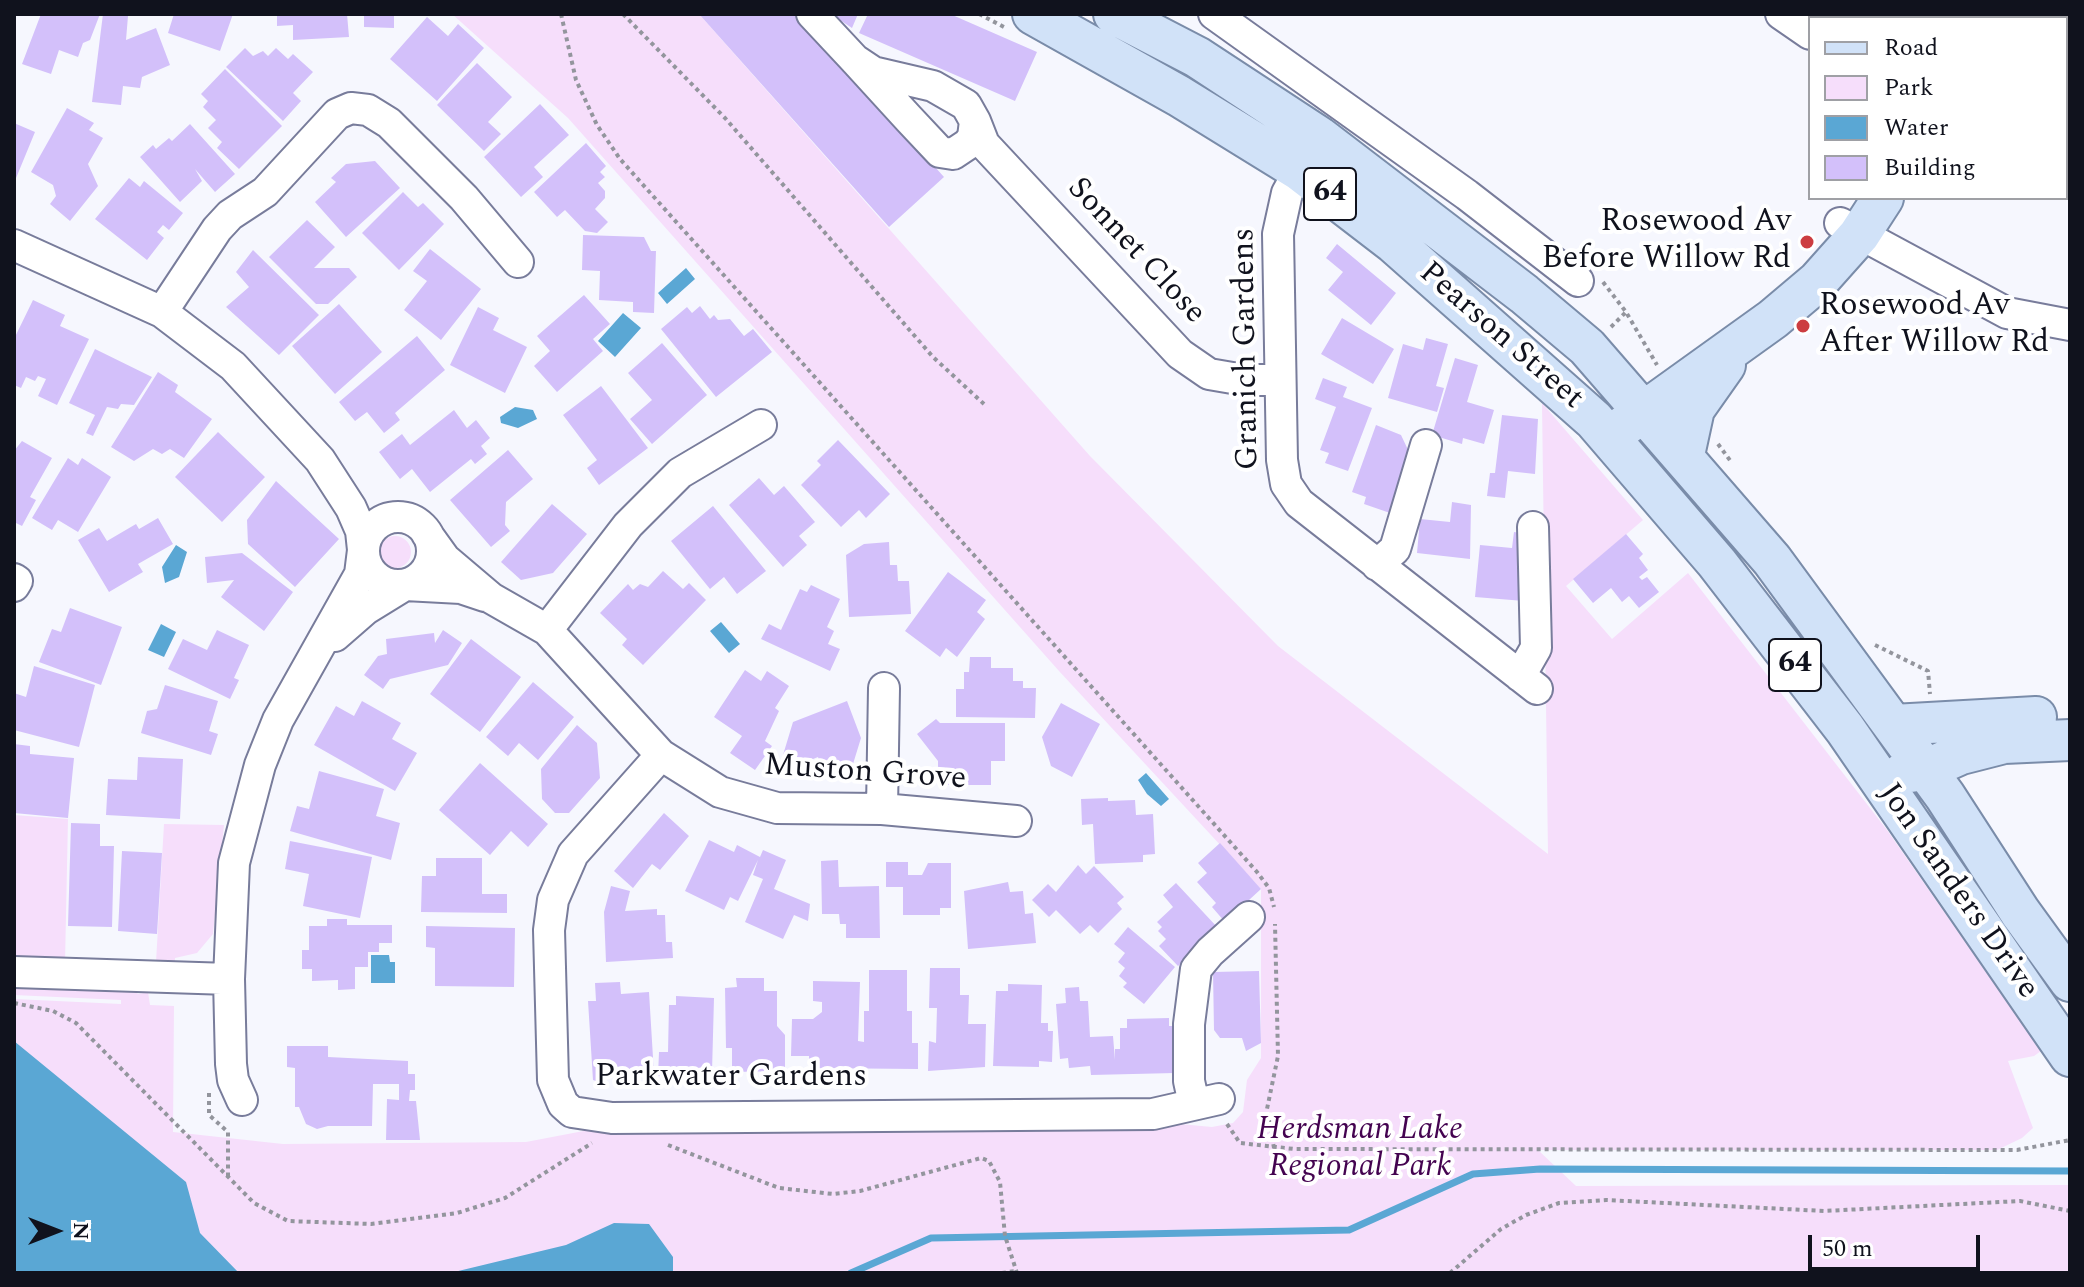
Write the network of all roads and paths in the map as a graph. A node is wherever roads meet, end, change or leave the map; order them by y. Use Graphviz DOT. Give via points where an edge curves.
graph roads {
  1 [pos="561,14"];
  2 [pos="623,14"];
  3 [pos="812,14"];
  4 [pos="1033,14"];
  5 [pos="1114,14"];
  6 [pos="1214,14"];
  7 [pos="1781,14"];
  8 [pos="1808,33"];
  9 [pos="855,60"];
  10 [pos="923,83"];
  11 [pos="909,119"];
  12 [pos="973,139"];
  13 [pos="1309,154"];
  14 [pos="1880,200"];
  15 [pos="1851,219"];
  16 [pos="14,245"];
  17 [pos="518,262"];
  18 [pos="1578,281"];
  19 [pos="162,312"];
  20 [pos="2070,325"];
  21 [pos="1745,340"];
  22 [pos="1280,380"];
  23 [pos="1638,402"];
  24 [pos="984,404"];
  25 [pos="761,425"];
  26 [pos="1602,429"];
  27 [pos="1426,445"];
  28 [pos="1684,455"];
  29 [pos="320,460"];
  30 [pos="418,526"];
  31 [pos="1533,527"];
  32 [pos="363,550"];
  33 [pos="1377,565"];
  34 [pos="405,585"];
  35 [pos="491,598"];
  36 [pos="547,630"];
  37 [pos="320,649"];
  38 [pos="884,688"];
  39 [pos="2070,717"];
  40 [pos="1893,725"];
  41 [pos="2070,740"];
  42 [pos="661,755"];
  43 [pos="1871,768"];
  44 [pos="1925,770"];
  45 [pos="882,809"];
  46 [pos="1016,821"];
  47 [pos="1249,917"];
  48 [pos="14,972"];
  49 [pos="229,979"];
  50 [pos="2070,981"];
  51 [pos="14,1003"];
  52 [pos="2070,1056"];
  53 [pos="242,1100"];
  54 [pos="1207,1102"];
  55 [pos="228,1132"];
  56 [pos="2070,1140"];
  57 [pos="598,1141"];
  58 [pos="665,1143"];
  59 [pos="1274,1148"];
  60 [pos="228,1178"];
  61 [pos="2070,1211"];
  62 [pos="1016,1272"];
  63 [pos="1002,1273"];
  64 [pos="1450,1273"];
  1 -- 59 [label="path" via="576,80 620,159 1263,879 1275,914 1278,1056 1267,1109"];
  2 -- 24 [label="path" via="725,118 933,357"];
  3 -- 9 [label="street"];
  4 -- 13 [label="main road, Pearson Street / 64" via="1179,96"];
  5 -- 13 [label="main road, Pearson Street / 64" via="1197,57"];
  6 -- 18 [label="street"];
  7 -- 8 [label="street"];
  9 -- 10 [label="street" via="873,72"];
  9 -- 11 [label="street"];
  10 -- 11 [label="street" via="905,90 902,102"];
  10 -- 12 [label="street" via="966,105"];
  11 -- 12 [label="street" via="940,152"];
  12 -- 22 [label="street, Sonnet Close" via="1195,367 1222,377"];
  13 -- 22 [label="street, Granich Gardens" via="1287,193 1278,234"];
  13 -- 23 [label="main road, Pearson Street / 64" via="1524,294 1587,347"];
  13 -- 26 [label="main road, Pearson Street / 64" via="1394,243"];
  14 -- 15 [label="main road"];
  15 -- 20 [label="street" via="2007,313"];
  15 -- 21 [label="main road" via="1818,281"];
  15 -- 23 [label="main road" via="1662,373"];
  16 -- 19 [label="street"];
  17 -- 19 [label="street" via="389,123 368,110 351,108 337,114 265,192 217,229"];
  19 -- 29 [label="street" via="233,366"];
  21 -- 23 [label="main road"];
  21 -- 28 [label="main road" via="1694,409"];
  22 -- 33 [label="street, Granich Gardens" via="1286,484 1299,503"];
  23 -- 26 [label="main road"];
  23 -- 28 [label="main road, Pearson Street / 64"];
  25 -- 36 [label="street" via="680,473 628,525"];
  26 -- 43 [label="main road, Pearson Street / 64" via="1717,563"];
  27 -- 33 [label="street" via="1395,549"];
  28 -- 40 [label="main road, Pearson Street / 64" via="1772,560"];
  29 -- 30 [label="street" via="349,489"];
  29 -- 32 [label="street" via="351,508"];
  30 -- 32 [label="street" via="398,517 376,524"];
  30 -- 34 [label="street" via="431,544 429,565"];
  30 -- 35 [label="street, Muston Grove" via="445,559"];
  31 -- 33 [label="street, Granich Gardens" via="1536,648 1528,682"];
  32 -- 34 [label="street" via="375,577"];
  32 -- 37 [label="street" via="360,574"];
  34 -- 35 [label="street" via="461,588"];
  34 -- 37 [label="street" via="366,609"];
  35 -- 36 [label="street, Muston Grove"];
  36 -- 42 [label="street, Muston Grove"];
  37 -- 49 [label="street" via="278,720 247,810 234,863"];
  38 -- 45 [label="street"];
  39 -- 40 [label="main road"];
  40 -- 44 [label="main road, Jon Sanders Drive / 64"];
  41 -- 44 [label="main road" via="2004,743"];
  42 -- 45 [label="street, Muston Grove" via="720,792 746,801 810,810"];
  42 -- 54 [label="street, Parkwater Gardens" via="573,854 553,900 553,1080 572,1112 612,1118 1153,1114"];
  43 -- 44 [label="main road"];
  43 -- 52 [label="main road, Jon Sanders Drive / 64"];
  44 -- 50 [label="main road, Jon Sanders Drive / 64"];
  45 -- 46 [label="street, Muston Grove"];
  47 -- 54 [label="street" via="1196,969 1189,1081"];
  48 -- 49 [label="street"];
  49 -- 53 [label="street" via="231,1064"];
  51 -- 60 [label="path" via="53,1011 76,1023"];
  54 -- 59 [label="path" via="1235,1140"];
  55 -- 60 [label="path"];
  56 -- 59 [label="path" via="2017,1150"];
  57 -- 60 [label="path" via="505,1198 457,1213 371,1224 288,1221 264,1211"];
  58 -- 62 [label="path" via="779,1188 833,1194 981,1158 989,1161 1000,1182 1005,1236"];
  61 -- 64 [label="path" via="2020,1201 1824,1211 1606,1200 1559,1203 1501,1229"];
  62 -- 63 [label="path"];
}
